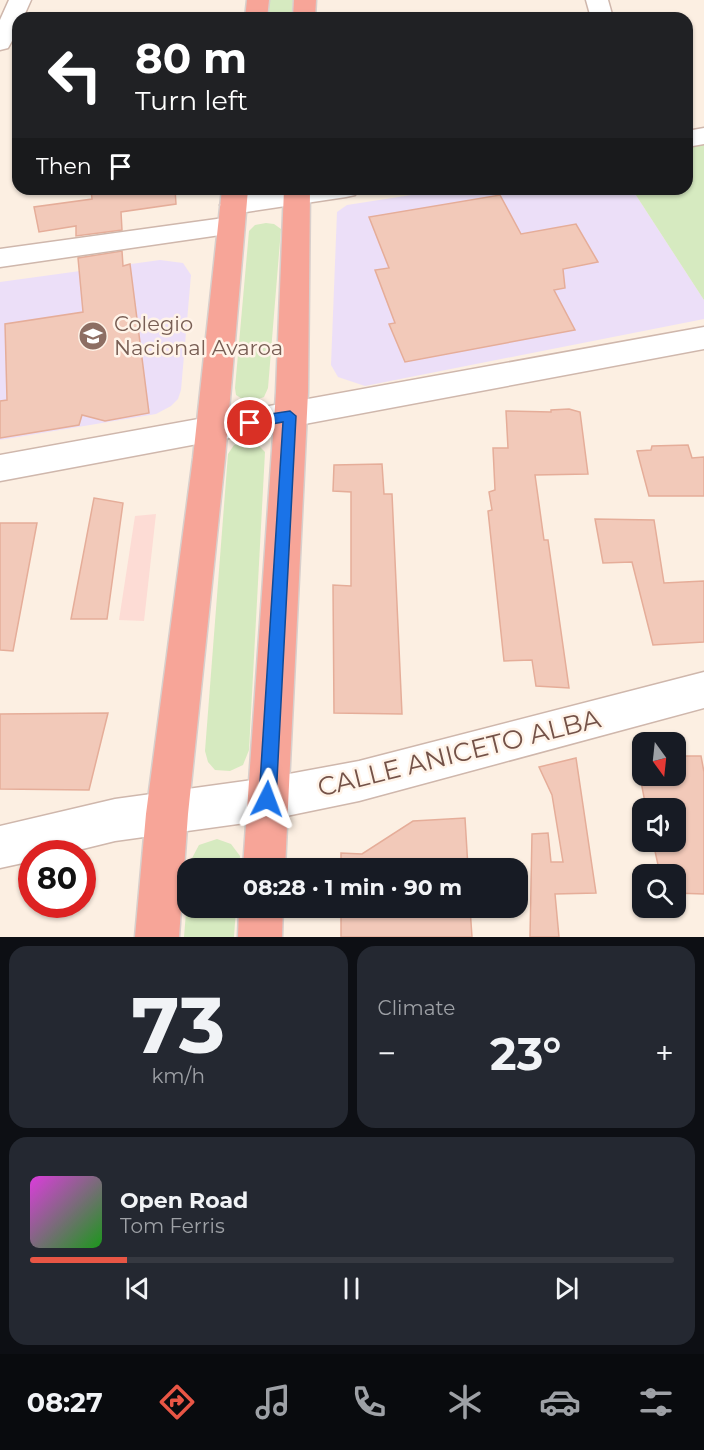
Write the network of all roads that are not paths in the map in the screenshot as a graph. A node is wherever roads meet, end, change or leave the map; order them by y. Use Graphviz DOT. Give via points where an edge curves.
graph roads {
  1 [pos="12,17"];
  2 [pos="0,43"];
  3 [pos="288,195"];
  4 [pos="297,195"];
  5 [pos="233,207"];
  6 [pos="0,258"];
  7 [pos="704,338"];
  8 [pos="290,416"];
  9 [pos="212,430"];
  10 [pos="0,468"];
  11 [pos="704,690"];
  12 [pos="267,799"];
  13 [pos="167,814"];
  14 [pos="0,847"];
  15 [pos="264,858"];
  16 [pos="261,918"];
  17 [pos="157,937"];
  18 [pos="260,937"];
  1 -- 2 [label="street"];
  3 -- 5 [label="street"];
  4 -- 8 [label="highway"];
  5 -- 6 [label="street"];
  5 -- 9 [label="highway"];
  7 -- 8 [label="street"];
  8 -- 9 [label="street"];
  8 -- 12 [label="highway"];
  9 -- 10 [label="street"];
  9 -- 13 [label="highway"];
  11 -- 12 [label="street, CALLE ANICETO ALBA" via="359,781"];
  12 -- 13 [label="street, CALLE ANICETO ALBA"];
  12 -- 15 [label="highway"];
  13 -- 14 [label="street, CALLE ANICETO ALBA" via="114,820"];
  13 -- 17 [label="highway"];
  16 -- 18 [label="highway"];
}
